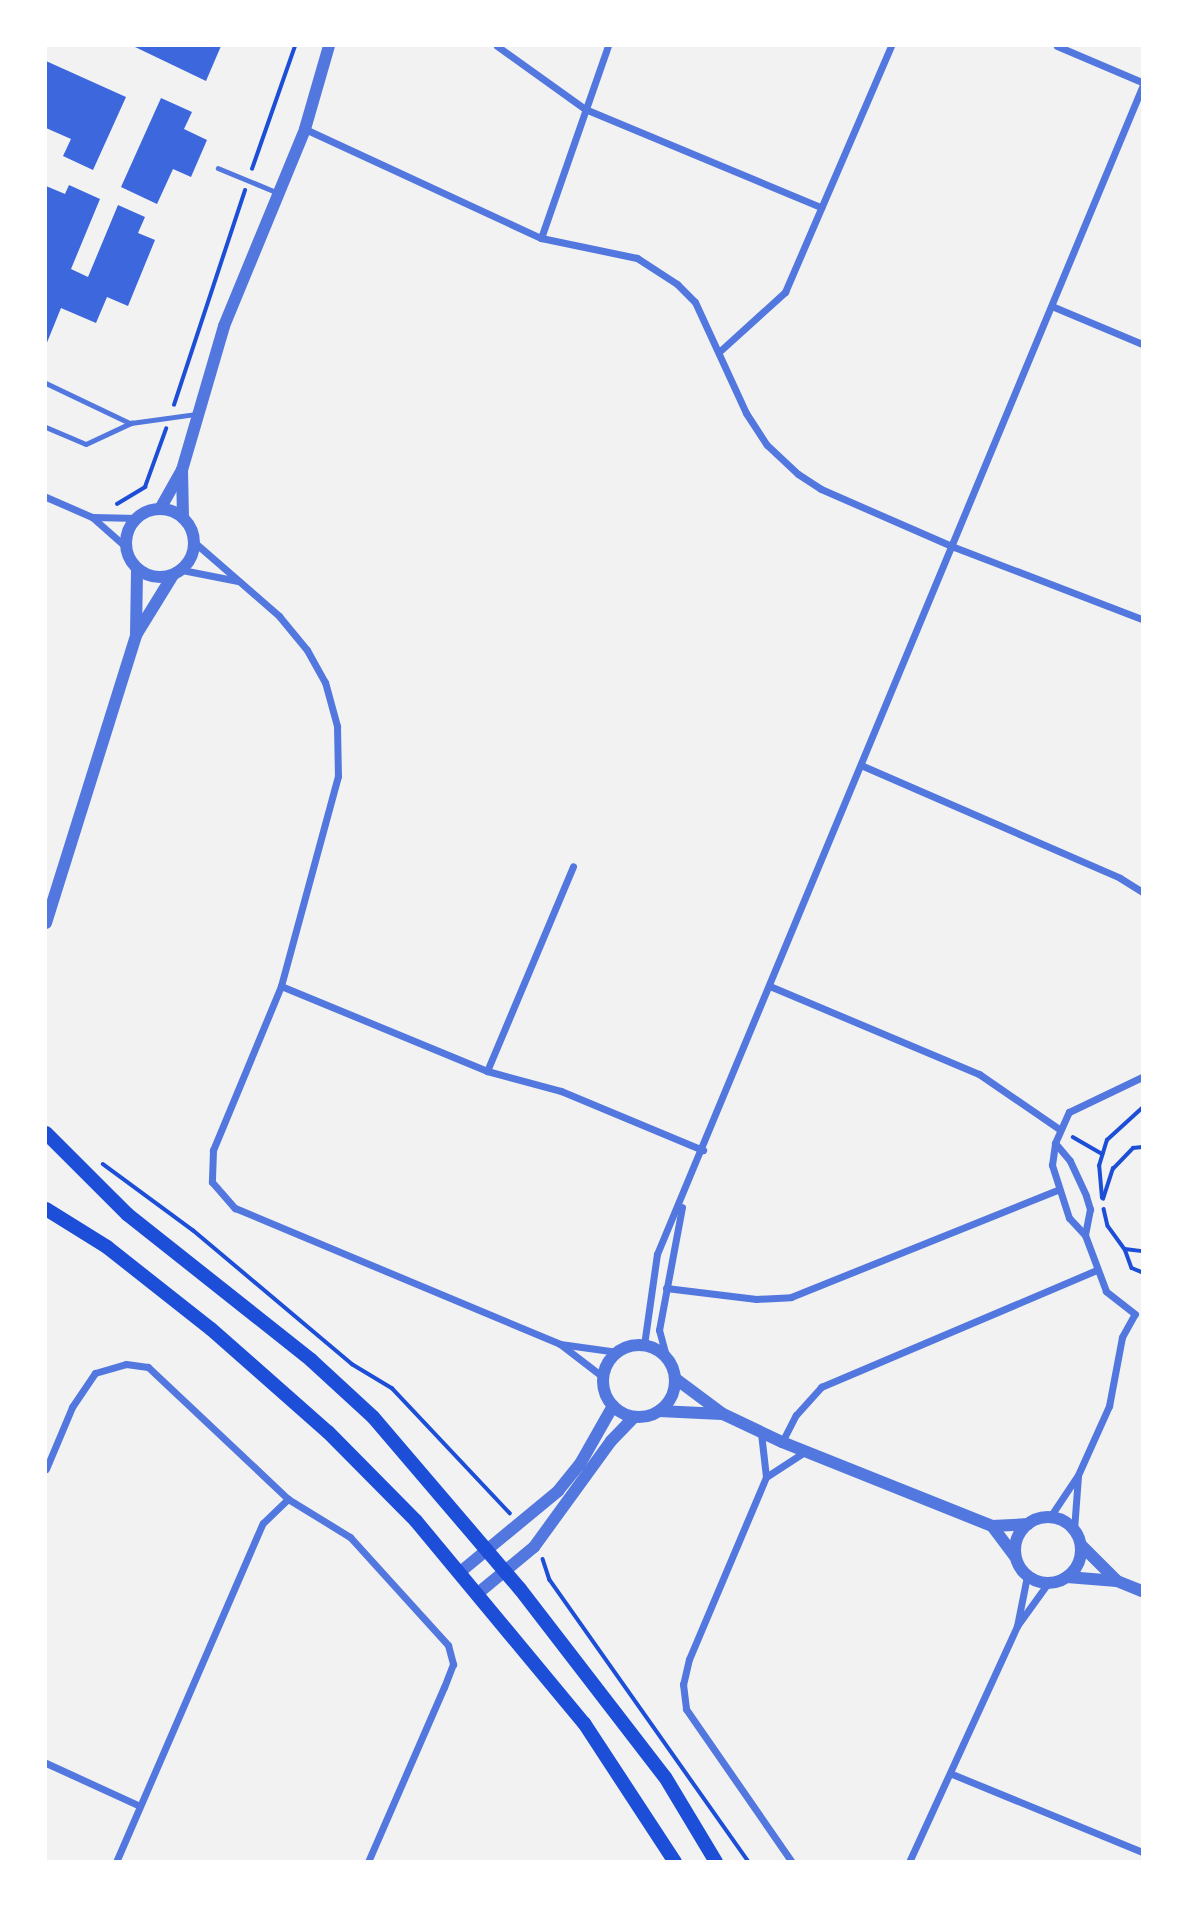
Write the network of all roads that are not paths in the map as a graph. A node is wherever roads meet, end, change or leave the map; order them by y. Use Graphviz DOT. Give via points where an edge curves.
graph roads {
  1 [pos="497,46"];
  2 [pos="608,46"];
  3 [pos="891,46"];
  4 [pos="1057,46"];
  5 [pos="327,47"];
  6 [pos="1143,82"];
  7 [pos="1143,88"];
  8 [pos="585,109"];
  9 [pos="305,129"];
  10 [pos="218,168"];
  11 [pos="278,193"];
  12 [pos="821,207"];
  13 [pos="541,238"];
  14 [pos="1054,307"];
  15 [pos="1143,344"];
  16 [pos="720,351"];
  17 [pos="46,383"];
  18 [pos="197,414"];
  19 [pos="131,424"];
  20 [pos="46,427"];
  21 [pos="182,470"];
  22 [pos="46,497"];
  23 [pos="160,509"];
  24 [pos="92,517"];
  25 [pos="137,518"];
  26 [pos="184,518"];
  27 [pos="194,542"];
  28 [pos="954,547"];
  29 [pos="127,548"];
  30 [pos="137,569"];
  31 [pos="177,573"];
  32 [pos="239,581"];
  33 [pos="1143,620"];
  34 [pos="136,635"];
  35 [pos="863,766"];
  36 [pos="573,866"];
  37 [pos="1143,892"];
  38 [pos="46,923"];
  39 [pos="281,986"];
  40 [pos="772,987"];
  41 [pos="487,1071"];
  42 [pos="1143,1077"];
  43 [pos="1059,1129"];
  44 [pos="46,1133"];
  45 [pos="1055,1143"];
  46 [pos="703,1150"];
  47 [pos="1057,1190"];
  48 [pos="685,1193"];
  49 [pos="46,1209"];
  50 [pos="1085,1235"];
  51 [pos="1097,1270"];
  52 [pos="666,1287"];
  53 [pos="1139,1314"];
  54 [pos="560,1344"];
  55 [pos="644,1345"];
  56 [pos="617,1352"];
  57 [pos="666,1356"];
  58 [pos="603,1377"];
  59 [pos="676,1379"];
  60 [pos="612,1405"];
  61 [pos="659,1411"];
  62 [pos="723,1414"];
  63 [pos="634,1417"];
  64 [pos="761,1433"];
  65 [pos="782,1442"];
  66 [pos="807,1452"];
  67 [pos="46,1469"];
  68 [pos="1079,1475"];
  69 [pos="766,1477"];
  70 [pos="288,1499"];
  71 [pos="1050,1517"];
  72 [pos="1028,1524"];
  73 [pos="992,1526"];
  74 [pos="1074,1530"];
  75 [pos="1081,1545"];
  76 [pos="485,1550"];
  77 [pos="1015,1557"];
  78 [pos="503,1571"];
  79 [pos="459,1573"];
  80 [pos="1027,1576"];
  81 [pos="1067,1577"];
  82 [pos="1117,1581"];
  83 [pos="1048,1583"];
  84 [pos="1143,1591"];
  85 [pos="477,1594"];
  86 [pos="1017,1626"];
  87 [pos="46,1763"];
  88 [pos="952,1774"];
  89 [pos="140,1806"];
  90 [pos="1143,1852"];
  91 [pos="116,1861"];
  92 [pos="368,1861"];
  93 [pos="674,1861"];
  94 [pos="716,1861"];
  95 [pos="792,1861"];
  96 [pos="909,1861"];
  1 -- 8 [label="street"];
  2 -- 8 [label="street"];
  3 -- 12 [label="street"];
  4 -- 6 [label="street"];
  5 -- 9 [label="street"];
  7 -- 14 [label="street"];
  8 -- 12 [label="street"];
  8 -- 13 [label="street"];
  9 -- 11 [label="street"];
  9 -- 13 [label="street"];
  10 -- 11 [label="lane"];
  11 -- 18 [label="street" via="224,326"];
  12 -- 16 [label="street" via="780,300"];
  13 -- 16 [label="street" via="636,258 677,284 695,302"];
  14 -- 15 [label="street"];
  14 -- 28 [label="street"];
  16 -- 28 [label="street" via="746,413 778,458 821,489"];
  17 -- 19 [label="lane"];
  18 -- 19 [label="lane"];
  18 -- 21 [label="street"];
  19 -- 20 [label="lane" via="86,444"];
  21 -- 23 [label="street"];
  21 -- 26 [label="street"];
  22 -- 24 [label="street"];
  23 -- 25 [label="street"];
  23 -- 26 [label="street"];
  24 -- 25 [label="street"];
  24 -- 29 [label="street"];
  25 -- 29 [label="street"];
  26 -- 27 [label="street"];
  27 -- 31 [label="street"];
  27 -- 32 [label="street"];
  28 -- 33 [label="street"];
  28 -- 35 [label="street"];
  29 -- 30 [label="street"];
  30 -- 31 [label="street" via="154,577"];
  30 -- 34 [label="street"];
  31 -- 32 [label="street"];
  31 -- 34 [label="street"];
  32 -- 39 [label="street" via="279,616 307,650 325,682 337,726 338,776 331,814"];
  34 -- 38 [label="street"];
  35 -- 37 [label="street"];
  35 -- 40 [label="street"];
  36 -- 41 [label="street"];
  39 -- 41 [label="street"];
  39 -- 54 [label="street" via="213,1150 212,1182 235,1208"];
  40 -- 43 [label="street" via="979,1074"];
  40 -- 46 [label="street"];
  41 -- 46 [label="street" via="561,1091"];
  42 -- 43 [label="street" via="1069,1112"];
  43 -- 45 [label="street"];
  44 -- 76 [label="main road" via="127,1214 311,1360 373,1417"];
  45 -- 47 [label="street" via="1052,1165"];
  45 -- 50 [label="street" via="1070,1161 1086,1196 1090,1209"];
  46 -- 48 [label="street"];
  47 -- 50 [label="street" via="1069,1218"];
  47 -- 52 [label="street" via="791,1297 756,1299"];
  48 -- 52 [label="street"];
  48 -- 55 [label="street" via="657,1254"];
  49 -- 79 [label="main road" via="107,1247 211,1329 328,1432 416,1521"];
  50 -- 51 [label="street"];
  51 -- 53 [label="street" via="1106,1291"];
  51 -- 65 [label="street" via="821,1387 796,1415"];
  52 -- 57 [label="street" via="659,1330"];
  53 -- 68 [label="street" via="1122,1337 1109,1406"];
  54 -- 56 [label="street"];
  54 -- 58 [label="street"];
  55 -- 56 [label="street"];
  55 -- 57 [label="street"];
  56 -- 58 [label="street"];
  57 -- 59 [label="street"];
  58 -- 60 [label="street"];
  59 -- 61 [label="street" via="672,1397"];
  59 -- 62 [label="street"];
  60 -- 63 [label="street"];
  60 -- 76 [label="street" via="580,1464 558,1491"];
  61 -- 62 [label="street"];
  61 -- 63 [label="street"];
  62 -- 64 [label="street"];
  63 -- 78 [label="street" via="611,1441 534,1547"];
  64 -- 65 [label="street"];
  64 -- 69 [label="street"];
  65 -- 66 [label="street"];
  66 -- 69 [label="street"];
  66 -- 73 [label="street"];
  67 -- 70 [label="street" via="72,1406 95,1373 136,1365 148,1367 206,1418"];
  68 -- 71 [label="street"];
  68 -- 74 [label="street"];
  69 -- 95 [label="street" via="689,1659 683,1685 686,1709"];
  70 -- 89 [label="street" via="263,1523"];
  70 -- 92 [label="street" via="350,1537 448,1645 453,1664"];
  71 -- 72 [label="street"];
  71 -- 74 [label="street"];
  72 -- 73 [label="street"];
  72 -- 77 [label="street" via="1017,1539"];
  73 -- 77 [label="street"];
  74 -- 75 [label="street"];
  75 -- 81 [label="street" via="1079,1563"];
  75 -- 82 [label="street"];
  76 -- 78 [label="main road"];
  76 -- 79 [label="street"];
  77 -- 80 [label="street"];
  78 -- 85 [label="street"];
  78 -- 94 [label="main road" via="665,1777"];
  79 -- 85 [label="main road"];
  80 -- 83 [label="street"];
  80 -- 86 [label="street"];
  81 -- 82 [label="street"];
  81 -- 83 [label="street"];
  82 -- 84 [label="street"];
  83 -- 86 [label="street"];
  85 -- 93 [label="main road" via="584,1723"];
  86 -- 88 [label="street"];
  87 -- 89 [label="street"];
  88 -- 90 [label="street"];
  88 -- 96 [label="street"];
  89 -- 91 [label="street"];
}
